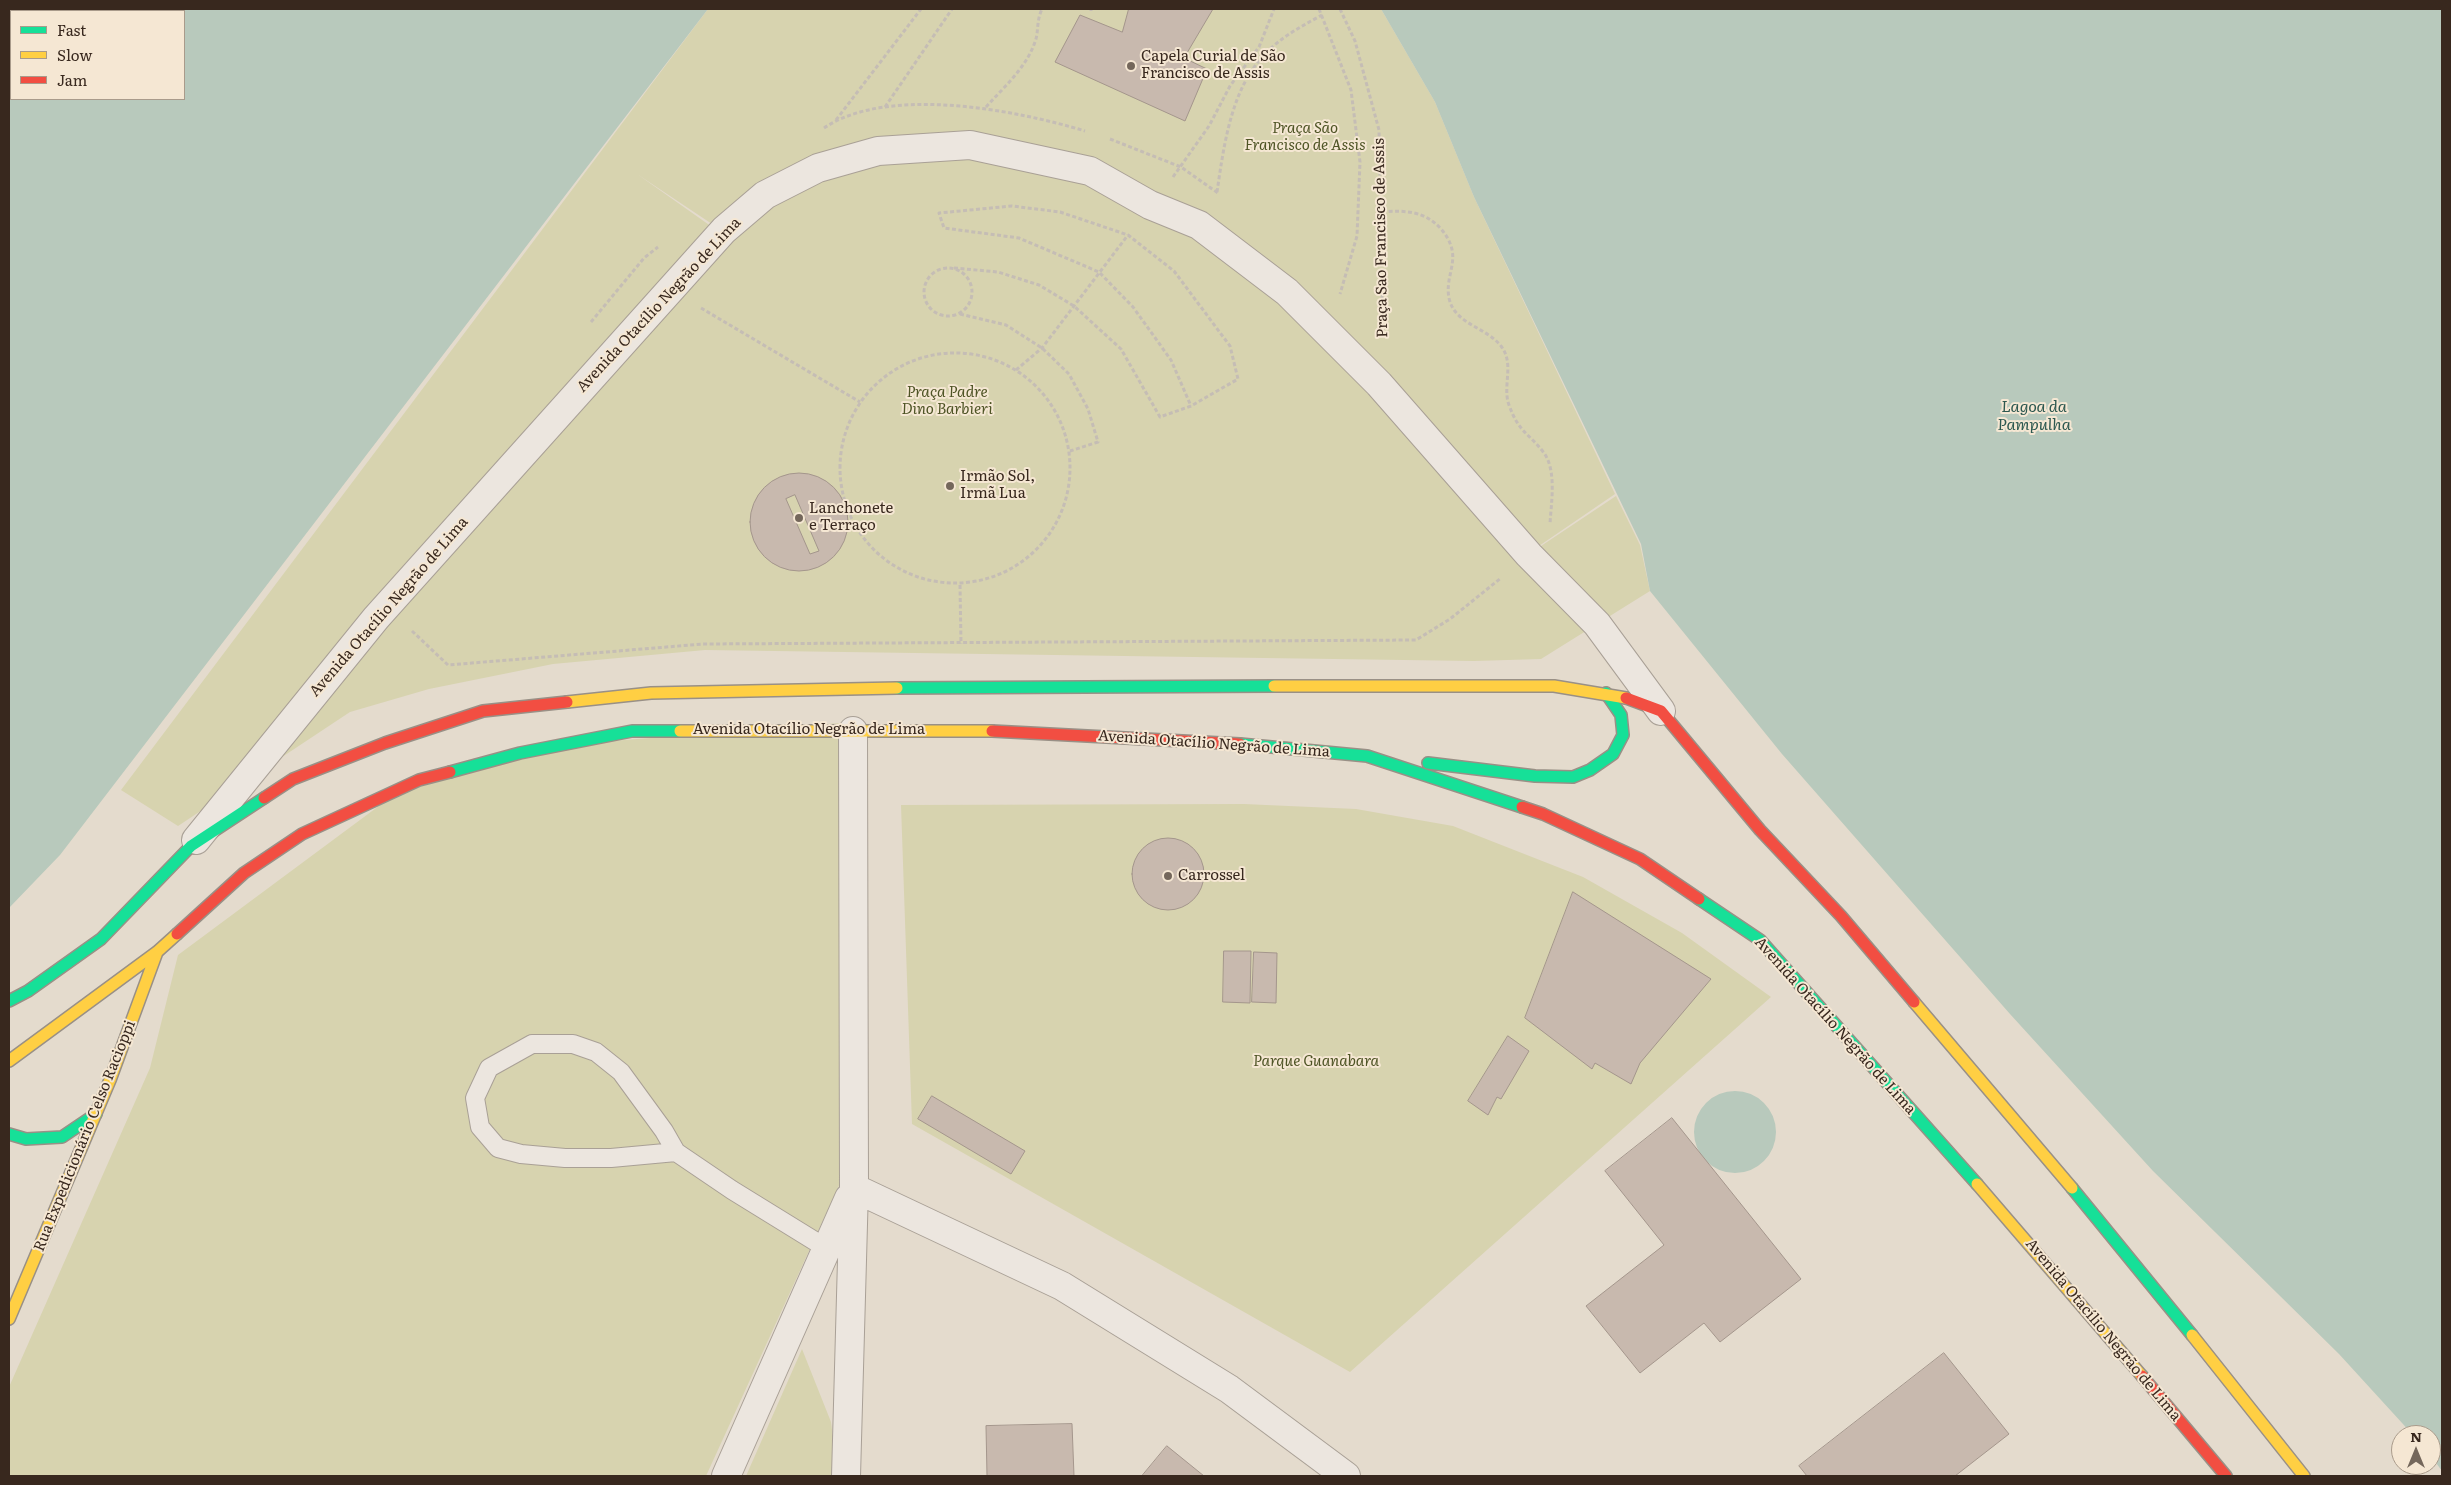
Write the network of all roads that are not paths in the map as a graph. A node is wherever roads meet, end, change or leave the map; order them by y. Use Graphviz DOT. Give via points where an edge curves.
graph roads {
  1 [pos="1606,693"];
  2 [pos="1661,711"];
  3 [pos="853,731"];
  4 [pos="1367,756"];
  5 [pos="191,846"];
  6 [pos="157,952"];
  7 [pos="9,1001"];
  8 [pos="9,1061"];
  9 [pos="96,1114"];
  10 [pos="9,1134"];
  11 [pos="676,1152"];
  12 [pos="854,1188"];
  13 [pos="826,1248"];
  14 [pos="9,1320"];
  15 [pos="726,1476"];
  16 [pos="846,1476"];
  17 [pos="1346,1476"];
  18 [pos="2226,1476"];
  19 [pos="2304,1476"];
  1 -- 2 [label="street, Avenida Otacílio Negrão de Lima" via="1633,699"];
  1 -- 4 [label="street" via="1621,715 1623,735 1613,754 1573,777 1534,776"];
  1 -- 5 [label="street, Avenida Otacílio Negrão de Lima" via="1554,686 943,688 651,693 483,711 293,779"];
  2 -- 5 [label="street, Avenida Otacílio Negrão de Lima" via="1597,624 1529,555 1379,384 1287,292 1199,225 1150,205 1090,171 970,144 878,150 818,168 765,195 724,230 386,606"];
  2 -- 19 [label="street, Avenida Otacílio Negrão de Lima" via="1760,830 1841,916 2136,1264"];
  3 -- 4 [label="street, Avenida Otacílio Negrão de Lima" via="962,729 1229,743"];
  3 -- 6 [label="street, Avenida Otacílio Negrão de Lima" via="632,731 504,756 420,780 302,834 244,873"];
  3 -- 12 [label="street"];
  4 -- 18 [label="street, Avenida Otacílio Negrão de Lima" via="1543,814 1588,834 1640,859 1760,940 2024,1236"];
  5 -- 7 [label="street, Avenida Otacílio Negrão de Lima" via="101,939"];
  6 -- 8 [label="street, Avenida Otacílio Negrão de Lima"];
  6 -- 9 [label="street, Rua Expedicionário Celso Racioppi"];
  9 -- 10 [label="street" via="62,1138 26,1140"];
  9 -- 14 [label="street, Rua Expedicionário Celso Racioppi"];
  11 -- 11 [label="lane" via="621,1072 596,1052 574,1044 532,1044 489,1068 475,1098 480,1127 498,1148 521,1154 565,1158"];
  11 -- 13 [label="lane"];
  12 -- 13 [label="street"];
  12 -- 16 [label="street"];
  12 -- 17 [label="street" via="1062,1286 1229,1389"];
  13 -- 15 [label="street"];
}
